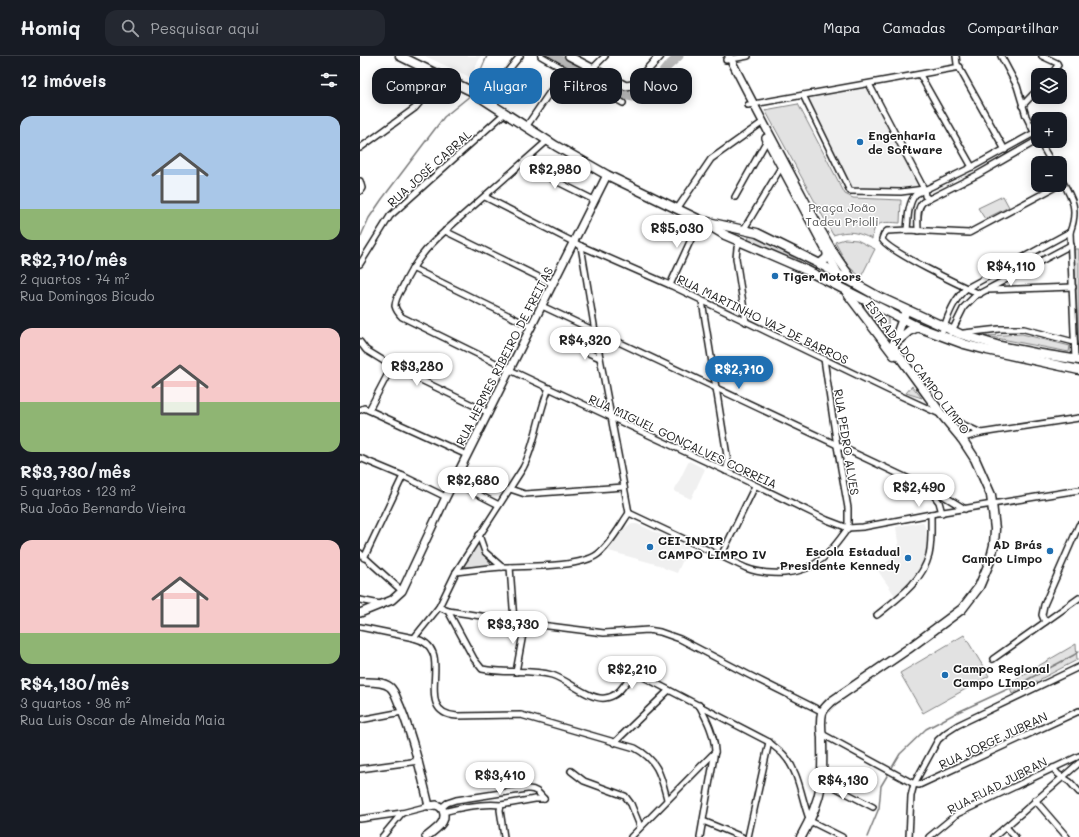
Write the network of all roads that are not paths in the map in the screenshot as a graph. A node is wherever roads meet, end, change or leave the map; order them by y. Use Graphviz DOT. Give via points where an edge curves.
graph roads {
  1 [pos="400,56"];
  2 [pos="520,56"];
  3 [pos="541,56"];
  4 [pos="569,56"];
  5 [pos="605,56"];
  6 [pos="660,56"];
  7 [pos="748,56"];
  8 [pos="956,56"];
  9 [pos="1001,56"];
  10 [pos="1042,56"];
  11 [pos="728,58"];
  12 [pos="960,67"];
  13 [pos="425,68"];
  14 [pos="509,68"];
  15 [pos="562,68"];
  16 [pos="590,68"];
  17 [pos="593,68"];
  18 [pos="1056,68"];
  19 [pos="920,75"];
  20 [pos="869,84"];
  21 [pos="622,85"];
  22 [pos="550,92"];
  23 [pos="803,95"];
  24 [pos="1031,96"];
  25 [pos="418,104"];
  26 [pos="490,104"];
  27 [pos="751,104"];
  28 [pos="1022,106"];
  29 [pos="504,113"];
  30 [pos="761,123"];
  31 [pos="1031,126"];
  32 [pos="526,127"];
  33 [pos="1031,135"];
  34 [pos="767,140"];
  35 [pos="547,141"];
  36 [pos="1031,144"];
  37 [pos="360,148"];
  38 [pos="1005,150"];
  39 [pos="522,164"];
  40 [pos="783,164"];
  41 [pos="972,167"];
  42 [pos="607,175"];
  43 [pos="360,181"];
  44 [pos="924,189"];
  45 [pos="360,191"];
  46 [pos="1046,192"];
  47 [pos="1066,192"];
  48 [pos="485,197"];
  49 [pos="735,197"];
  50 [pos="929,199"];
  51 [pos="594,200"];
  52 [pos="677,209"];
  53 [pos="700,220"];
  54 [pos="742,229"];
  55 [pos="907,230"];
  56 [pos="445,231"];
  57 [pos="918,231"];
  58 [pos="1070,232"];
  59 [pos="738,240"];
  60 [pos="574,242"];
  61 [pos="1071,245"];
  62 [pos="581,246"];
  63 [pos="828,252"];
  64 [pos="360,264"];
  65 [pos="820,264"];
  66 [pos="412,268"];
  67 [pos="839,276"];
  68 [pos="553,284"];
  69 [pos="670,285"];
  70 [pos="1072,287"];
  71 [pos="860,288"];
  72 [pos="967,288"];
  73 [pos="845,290"];
  74 [pos="988,290"];
  75 [pos="980,294"];
  76 [pos="879,297"];
  77 [pos="864,300"];
  78 [pos="702,301"];
  79 [pos="542,306"];
  80 [pos="860,310"];
  81 [pos="906,310"];
  82 [pos="902,319"];
  83 [pos="746,322"];
  84 [pos="532,327"];
  85 [pos="918,327"];
  86 [pos="982,330"];
  87 [pos="595,331"];
  88 [pos="949,333"];
  89 [pos="973,338"];
  90 [pos="360,342"];
  91 [pos="1074,342"];
  92 [pos="894,343"];
  93 [pos="578,348"];
  94 [pos="363,350"];
  95 [pos="600,358"];
  96 [pos="824,359"];
  97 [pos="1077,364"];
  98 [pos="392,366"];
  99 [pos="510,370"];
  100 [pos="548,388"];
  101 [pos="717,389"];
  102 [pos="360,410"];
  103 [pos="369,410"];
  104 [pos="489,413"];
  105 [pos="939,414"];
  106 [pos="611,418"];
  107 [pos="1079,418"];
  108 [pos="981,433"];
  109 [pos="960,439"];
  110 [pos="837,446"];
  111 [pos="467,455"];
  112 [pos="360,458"];
  113 [pos="726,471"];
  114 [pos="403,476"];
  115 [pos="454,482"];
  116 [pos="755,486"];
  117 [pos="624,487"];
  118 [pos="510,489"];
  119 [pos="929,489"];
  120 [pos="1079,490"];
  121 [pos="446,497"];
  122 [pos="499,505"];
  123 [pos="993,505"];
  124 [pos="965,509"];
  125 [pos="629,513"];
  126 [pos="942,513"];
  127 [pos="930,514"];
  128 [pos="1079,525"];
  129 [pos="848,528"];
  130 [pos="479,536"];
  131 [pos="360,553"];
  132 [pos="721,556"];
  133 [pos="364,558"];
  134 [pos="502,567"];
  135 [pos="510,567"];
  136 [pos="456,572"];
  137 [pos="402,591"];
  138 [pos="1079,598"];
  139 [pos="360,600"];
  140 [pos="381,605"];
  141 [pos="439,607"];
  142 [pos="448,611"];
  143 [pos="360,613"];
  144 [pos="877,615"];
  145 [pos="514,622"];
  146 [pos="1045,622"];
  147 [pos="525,623"];
  148 [pos="360,627"];
  149 [pos="414,638"];
  150 [pos="993,659"];
  151 [pos="1079,667"];
  152 [pos="516,672"];
  153 [pos="360,682"];
  154 [pos="668,691"];
  155 [pos="699,705"];
  156 [pos="1079,711"];
  157 [pos="402,712"];
  158 [pos="823,712"];
  159 [pos="360,720"];
  160 [pos="822,734"];
  161 [pos="769,742"];
  162 [pos="614,743"];
  163 [pos="716,751"];
  164 [pos="1079,756"];
  165 [pos="419,761"];
  166 [pos="1079,763"];
  167 [pos="1053,768"];
  168 [pos="360,769"];
  169 [pos="571,771"];
  170 [pos="1062,777"];
  171 [pos="821,780"];
  172 [pos="914,784"];
  173 [pos="1079,792"];
  174 [pos="667,799"];
  175 [pos="1035,800"];
  176 [pos="502,805"];
  177 [pos="429,806"];
  178 [pos="873,807"];
  179 [pos="442,810"];
  180 [pos="402,813"];
  181 [pos="360,819"];
  182 [pos="703,821"];
  183 [pos="810,821"];
  184 [pos="640,826"];
  185 [pos="1006,827"];
  186 [pos="382,837"];
  187 [pos="426,837"];
  188 [pos="504,837"];
  189 [pos="630,837"];
  190 [pos="700,837"];
  191 [pos="742,837"];
  192 [pos="748,837"];
  193 [pos="801,837"];
  194 [pos="842,837"];
  195 [pos="908,837"];
  196 [pos="929,837"];
  197 [pos="994,837"];
  198 [pos="1015,837"];
  199 [pos="1067,837"];
  1 -- 13 [label="main road"];
  2 -- 14 [label="street"];
  3 -- 15 [label="street"];
  4 -- 16 [label="street"];
  5 -- 17 [label="street"];
  6 -- 21 [label="street" via="635,83"];
  7 -- 11 [label="street"];
  8 -- 12 [label="street"];
  9 -- 28 [label="street" via="1016,86"];
  10 -- 18 [label="street" via="1056,63 1058,65"];
  11 -- 27 [label="street"];
  12 -- 19 [label="street"];
  12 -- 38 [label="street"];
  19 -- 20 [label="street"];
  19 -- 41 [label="street"];
  20 -- 23 [label="street"];
  20 -- 44 [label="street"];
  22 -- 32 [label="street"];
  23 -- 27 [label="street"];
  23 -- 44 [label="street" via="852,192 901,192"];
  24 -- 28 [label="street"];
  25 -- 37 [label="street"];
  26 -- 29 [label="main road"];
  27 -- 30 [label="street"];
  28 -- 31 [label="street"];
  29 -- 32 [label="main road"];
  29 -- 64 [label="street, RUA JOSÉ CABRAL" via="390,216"];
  30 -- 34 [label="street"];
  30 -- 40 [label="street"];
  30 -- 52 [label="street" via="711,159"];
  32 -- 35 [label="main road"];
  33 -- 38 [label="street"];
  34 -- 40 [label="street"];
  34 -- 49 [label="street"];
  35 -- 39 [label="street"];
  35 -- 42 [label="main road"];
  36 -- 50 [label="street"];
  38 -- 41 [label="street"];
  39 -- 48 [label="street"];
  39 -- 51 [label="street"];
  40 -- 54 [label="street"];
  40 -- 63 [label="street"];
  40 -- 71 [label="street" via="831,246"];
  41 -- 44 [label="street"];
  42 -- 51 [label="street, RUA HERMES RIBEIRO DE FREITAS"];
  42 -- 52 [label="main road"];
  43 -- 45 [label="street"];
  44 -- 50 [label="street" via="925,196"];
  44 -- 55 [label="street" via="912,197"];
  46 -- 57 [label="street" via="969,233"];
  47 -- 58 [label="street" via="1075,206 1076,214"];
  48 -- 56 [label="street"];
  48 -- 60 [label="street, RUA MARTINHO VAZ DE BARROS"];
  50 -- 57 [label="street" via="920,204 918,209"];
  51 -- 60 [label="street, RUA HERMES RIBEIRO DE FREITAS"];
  52 -- 53 [label="main road"];
  53 -- 54 [label="main road, ESTRADA DO CAMPO LIMPO"];
  53 -- 59 [label="main road, ESTRADA DO CAMPO LIMPO"];
  53 -- 69 [label="street"];
  54 -- 59 [label="main road" via="737,230"];
  54 -- 65 [label="main road, ESTRADA DO CAMPO LIMPO" via="757,233"];
  55 -- 57 [label="street"];
  55 -- 72 [label="street" via="887,231 882,241"];
  56 -- 66 [label="street" via="430,244"];
  56 -- 68 [label="street"];
  58 -- 61 [label="street"];
  58 -- 72 [label="street"];
  59 -- 73 [label="main road, ESTRADA DO CAMPO LIMPO"];
  59 -- 83 [label="street" via="736,258"];
  60 -- 62 [label="street, RUA MARTINHO VAZ DE BARROS"];
  60 -- 68 [label="street, RUA HERMES RIBEIRO DE FREITAS"];
  61 -- 70 [label="street"];
  61 -- 74 [label="street"];
  62 -- 69 [label="street, RUA MARTINHO VAZ DE BARROS"];
  62 -- 87 [label="street"];
  63 -- 65 [label="main road" via="827,258"];
  63 -- 67 [label="street"];
  65 -- 67 [label="main road, ESTRADA DO CAMPO LIMPO"];
  66 -- 84 [label="street"];
  66 -- 99 [label="street, RUA MIGUEL GONÇALVES CORREIA" via="396,302 398,313"];
  67 -- 71 [label="main road, ESTRADA DO CAMPO LIMPO"];
  67 -- 73 [label="main road, ESTRADA DO CAMPO LIMPO"];
  68 -- 79 [label="street, RUA HERMES RIBEIRO DE FREITAS"];
  69 -- 78 [label="street, RUA MARTINHO VAZ DE BARROS"];
  70 -- 74 [label="street"];
  70 -- 91 [label="street"];
  71 -- 76 [label="main road, ESTRADA DO CAMPO LIMPO"];
  72 -- 75 [label="street"];
  72 -- 88 [label="street" via="956,300"];
  73 -- 77 [label="main road, ESTRADA DO CAMPO LIMPO"];
  73 -- 80 [label="main road, ESTRADA DO CAMPO LIMPO"];
  74 -- 75 [label="street"];
  75 -- 88 [label="street" via="968,301"];
  76 -- 77 [label="main road"];
  76 -- 81 [label="main road, ESTRADA DO CAMPO LIMPO"];
  77 -- 80 [label="main road"];
  77 -- 82 [label="main road, ESTRADA DO CAMPO LIMPO"];
  78 -- 83 [label="street, RUA MARTINHO VAZ DE BARROS"];
  78 -- 101 [label="street"];
  79 -- 84 [label="street, RUA HERMES RIBEIRO DE FREITAS"];
  79 -- 87 [label="street"];
  80 -- 105 [label="main road, ESTRADA DO CAMPO LIMPO"];
  81 -- 82 [label="main road, ESTRADA DO CAMPO LIMPO"];
  81 -- 88 [label="main road, ESTRADA DO CAMPO LIMPO"];
  82 -- 85 [label="main road, ESTRADA DO CAMPO LIMPO"];
  82 -- 92 [label="main road, ESTRADA DO CAMPO LIMPO"];
  83 -- 96 [label="street, RUA MARTINHO VAZ DE BARROS"];
  84 -- 99 [label="street, RUA HERMES RIBEIRO DE FREITAS"];
  85 -- 88 [label="main road, ESTRADA DO CAMPO LIMPO"];
  85 -- 92 [label="main road"];
  86 -- 88 [label="street"];
  86 -- 89 [label="street"];
  86 -- 91 [label="street" via="1024,329"];
  87 -- 95 [label="street"];
  87 -- 101 [label="street"];
  88 -- 89 [label="main road, ESTRADA DO CAMPO LIMPO"];
  88 -- 97 [label="main road, ESTRADA DO CAMPO LIMPO" via="987,350"];
  89 -- 97 [label="main road, ESTRADA DO CAMPO LIMPO"];
  90 -- 94 [label="street"];
  91 -- 97 [label="street"];
  92 -- 105 [label="main road, ESTRADA DO CAMPO LIMPO" via="896,353"];
  93 -- 95 [label="street"];
  94 -- 98 [label="street"];
  95 -- 106 [label="street"];
  96 -- 105 [label="street, RUA MARTINHO VAZ DE BARROS"];
  96 -- 110 [label="street, RUA PEDRO ALVES"];
  98 -- 103 [label="street"];
  98 -- 104 [label="street"];
  99 -- 100 [label="street, RUA MIGUEL GONÇALVES CORREIA"];
  99 -- 104 [label="street, RUA HERMES RIBEIRO DE FREITAS"];
  100 -- 106 [label="street, RUA MIGUEL GONÇALVES CORREIA"];
  100 -- 118 [label="street" via="530,453"];
  101 -- 110 [label="street"];
  101 -- 113 [label="street" via="728,462"];
  102 -- 103 [label="street"];
  103 -- 111 [label="street"];
  104 -- 111 [label="street, RUA HERMES RIBEIRO DE FREITAS"];
  105 -- 108 [label="street, RUA MARTINHO VAZ DE BARROS"];
  105 -- 109 [label="main road, ESTRADA DO CAMPO LIMPO"];
  106 -- 113 [label="street, RUA MIGUEL GONÇALVES CORREIA"];
  106 -- 117 [label="street"];
  107 -- 108 [label="street"];
  108 -- 109 [label="street"];
  109 -- 123 [label="main road, ESTRADA DO CAMPO LIMPO" via="980,470"];
  110 -- 119 [label="street"];
  110 -- 129 [label="street, RUA PEDRO ALVES" via="848,508"];
  111 -- 115 [label="street, RUA HERMES RIBEIRO DE FREITAS"];
  112 -- 114 [label="street"];
  113 -- 116 [label="street, RUA MIGUEL GONÇALVES CORREIA"];
  114 -- 121 [label="street"];
  114 -- 133 [label="street"];
  115 -- 121 [label="street, RUA HERMES RIBEIRO DE FREITAS"];
  115 -- 122 [label="street"];
  116 -- 129 [label="street, RUA MIGUEL GONÇALVES CORREIA"];
  116 -- 132 [label="street"];
  117 -- 118 [label="street" via="525,494"];
  117 -- 125 [label="street"];
  118 -- 122 [label="street"];
  119 -- 124 [label="street"];
  119 -- 126 [label="street" via="939,502"];
  120 -- 123 [label="street"];
  121 -- 137 [label="street, RUA HERMES RIBEIRO DE FREITAS"];
  122 -- 130 [label="street"];
  123 -- 124 [label="street"];
  123 -- 158 [label="main road, ESTRADA DO CAMPO LIMPO" via="996,529 994,545 985,575 972,597 951,618 832,701"];
  124 -- 126 [label="street"];
  125 -- 132 [label="street"];
  125 -- 135 [label="street" via="605,547 587,560 573,564"];
  126 -- 127 [label="street"];
  127 -- 129 [label="street"];
  127 -- 144 [label="street" via="929,554 924,568 917,580 901,596"];
  128 -- 146 [label="street" via="1044,605 1042,615"];
  129 -- 132 [label="street" via="823,559 796,573 759,573"];
  130 -- 134 [label="street" via="485,552"];
  130 -- 136 [label="street"];
  131 -- 133 [label="street"];
  133 -- 137 [label="street"];
  134 -- 135 [label="street"];
  134 -- 136 [label="street"];
  135 -- 145 [label="street"];
  136 -- 141 [label="street"];
  137 -- 140 [label="street, RUA HERMES RIBEIRO DE FREITAS"];
  138 -- 146 [label="street"];
  139 -- 140 [label="street"];
  140 -- 143 [label="street, RUA HERMES RIBEIRO DE FREITAS"];
  141 -- 142 [label="street"];
  141 -- 149 [label="street"];
  142 -- 145 [label="street"];
  142 -- 152 [label="street" via="482,669"];
  145 -- 147 [label="street"];
  146 -- 150 [label="street"];
  147 -- 152 [label="street"];
  147 -- 158 [label="street" via="604,633 648,630 664,633"];
  148 -- 149 [label="street"];
  149 -- 162 [label="street" via="424,642 434,654 434,696 445,714 521,715"];
  151 -- 172 [label="street" via="947,732 938,740"];
  152 -- 154 [label="street" via="552,675 603,698 617,694 630,677 636,674"];
  153 -- 157 [label="street" via="388,686"];
  154 -- 155 [label="street"];
  154 -- 162 [label="street"];
  155 -- 161 [label="street"];
  155 -- 163 [label="street" via="715,739"];
  156 -- 172 [label="street, RUA JORGE JUBRAN" via="919,785"];
  157 -- 159 [label="street"];
  157 -- 165 [label="street"];
  158 -- 160 [label="main road"];
  160 -- 171 [label="main road"];
  160 -- 172 [label="street"];
  161 -- 183 [label="street" via="790,764"];
  161 -- 192 [label="street"];
  162 -- 174 [label="street" via="635,748 651,758 660,773"];
  163 -- 174 [label="street"];
  163 -- 182 [label="street"];
  164 -- 167 [label="street, RUA FUAD JUBRAN"];
  165 -- 168 [label="street"];
  165 -- 177 [label="street"];
  166 -- 170 [label="street"];
  167 -- 170 [label="street"];
  167 -- 196 [label="street, RUA FUAD JUBRAN" via="957,814"];
  169 -- 184 [label="street" via="584,780 625,796"];
  170 -- 173 [label="street"];
  170 -- 175 [label="street"];
  171 -- 178 [label="street"];
  171 -- 183 [label="main road" via="819,796"];
  172 -- 195 [label="street"];
  174 -- 184 [label="street"];
  175 -- 185 [label="street"];
  175 -- 199 [label="street"];
  176 -- 179 [label="street"];
  176 -- 179 [label="street" via="544,799 538,792 526,789 456,800"];
  176 -- 188 [label="street" via="500,810"];
  177 -- 179 [label="street" via="437,805"];
  177 -- 180 [label="street"];
  179 -- 187 [label="street" via="444,820"];
  180 -- 181 [label="street"];
  180 -- 186 [label="street"];
  182 -- 190 [label="street"];
  182 -- 191 [label="street"];
  183 -- 193 [label="main road"];
  183 -- 194 [label="street"];
  184 -- 189 [label="street"];
  185 -- 197 [label="street"];
  185 -- 198 [label="street"];
}
